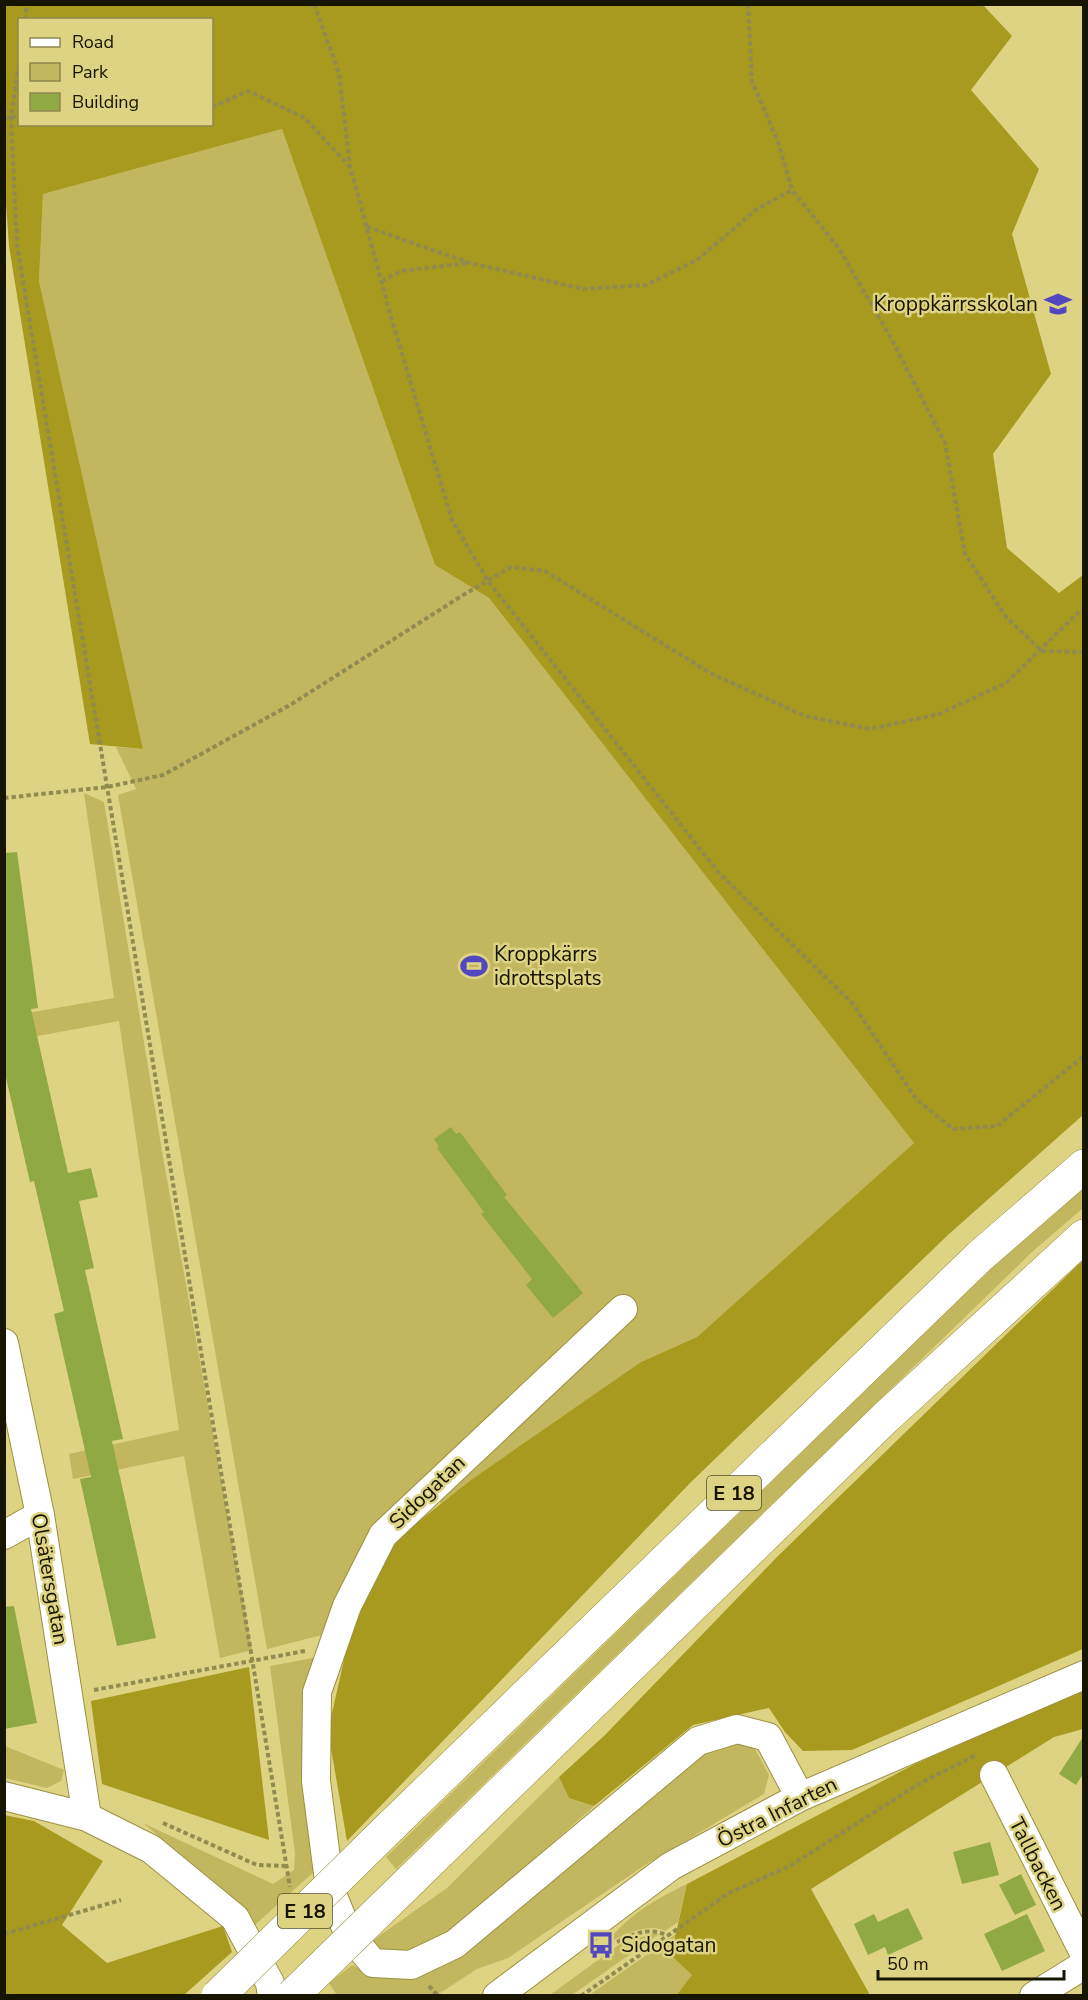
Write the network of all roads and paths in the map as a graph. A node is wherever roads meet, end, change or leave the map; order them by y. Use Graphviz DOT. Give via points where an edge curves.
graph roads {
  1 [pos="314,4"];
  2 [pos="748,4"];
  3 [pos="18,70"];
  4 [pos="213,107"];
  5 [pos="18,116"];
  6 [pos="11,117"];
  7 [pos="4,118"];
  8 [pos="350,166"];
  9 [pos="792,190"];
  10 [pos="367,227"];
  11 [pos="470,263"];
  12 [pos="382,281"];
  13 [pos="488,581"];
  14 [pos="1083,607"];
  15 [pos="1042,651"];
  16 [pos="1083,652"];
  17 [pos="107,787"];
  18 [pos="4,798"];
  19 [pos="1083,1056"];
  20 [pos="1083,1166"];
  21 [pos="1083,1236"];
  22 [pos="623,1309"];
  23 [pos="4,1343"];
  24 [pos="40,1515"];
  25 [pos="4,1535"];
  26 [pos="333,1645"];
  27 [pos="254,1660"];
  28 [pos="1083,1675"];
  29 [pos="70,1694"];
  30 [pos="988,1763"];
  31 [pos="4,1796"];
  32 [pos="800,1797"];
  33 [pos="87,1817"];
  34 [pos="155,1820"];
  35 [pos="286,1866"];
  36 [pos="292,1898"];
  37 [pos="121,1900"];
  38 [pos="4,1934"];
  39 [pos="666,1935"];
  40 [pos="611,1945"];
  41 [pos="1083,1953"];
  42 [pos="1083,1965"];
  43 [pos="218,1995"];
  44 [pos="272,1995"];
  45 [pos="292,1995"];
  46 [pos="497,1995"];
  47 [pos="581,1995"];
  48 [pos="1034,1995"];
  1 -- 8 [label="path" via="339,73"];
  2 -- 9 [label="path" via="752,81 778,142"];
  3 -- 6 [label="path"];
  4 -- 8 [label="path" via="248,91 305,118"];
  5 -- 6 [label="path"];
  6 -- 7 [label="path"];
  6 -- 17 [label="path" via="17,245"];
  8 -- 10 [label="path"];
  9 -- 11 [label="path" via="757,209 697,260 646,285 582,289"];
  9 -- 15 [label="path" via="837,247 891,338 945,443 965,554 1006,617"];
  10 -- 11 [label="path"];
  10 -- 12 [label="path"];
  11 -- 12 [label="path" via="401,271"];
  12 -- 13 [label="path" via="453,520"];
  13 -- 15 [label="path" via="511,567 545,571 710,673 805,716 870,729 939,714 1006,683"];
  13 -- 17 [label="path" via="290,705 163,775"];
  13 -- 19 [label="path" via="719,873 853,1004 916,1099 953,1129 997,1126"];
  14 -- 15 [label="path"];
  15 -- 16 [label="path"];
  17 -- 18 [label="path"];
  17 -- 27 [label="path"];
  20 -- 43 [label="highway, E 18, bridge" via="980,1256"];
  21 -- 45 [label="highway, E 18, bridge" via="885,1418"];
  22 -- 26 [label="street, Sidogatan" via="383,1535 347,1606"];
  23 -- 24 [label="street, Olsätersgatan"];
  24 -- 25 [label="street"];
  24 -- 29 [label="street, Olsätersgatan"];
  26 -- 27 [label="path"];
  26 -- 32 [label="street, Sidogatan" via="317,1692 316,1781 330,1889 348,1933 373,1963 411,1965 455,1944 698,1742 737,1729 768,1737"];
  27 -- 29 [label="path"];
  27 -- 35 [label="path"];
  28 -- 32 [label="street, Östra Infarten"];
  29 -- 33 [label="street, Olsätersgatan"];
  30 -- 39 [label="path" via="917,1785 790,1866 729,1893"];
  30 -- 41 [label="street, Tallbacken"];
  31 -- 33 [label="street"];
  32 -- 46 [label="street, Östra Infarten" via="671,1866"];
  33 -- 44 [label="street" via="151,1849 235,1918 270,1983"];
  34 -- 35 [label="path" via="257,1865"];
  35 -- 36 [label="path"];
  37 -- 38 [label="path"];
  39 -- 40 [label="path" via="645,1931"];
  39 -- 47 [label="path"];
  42 -- 48 [label="street"];
}
